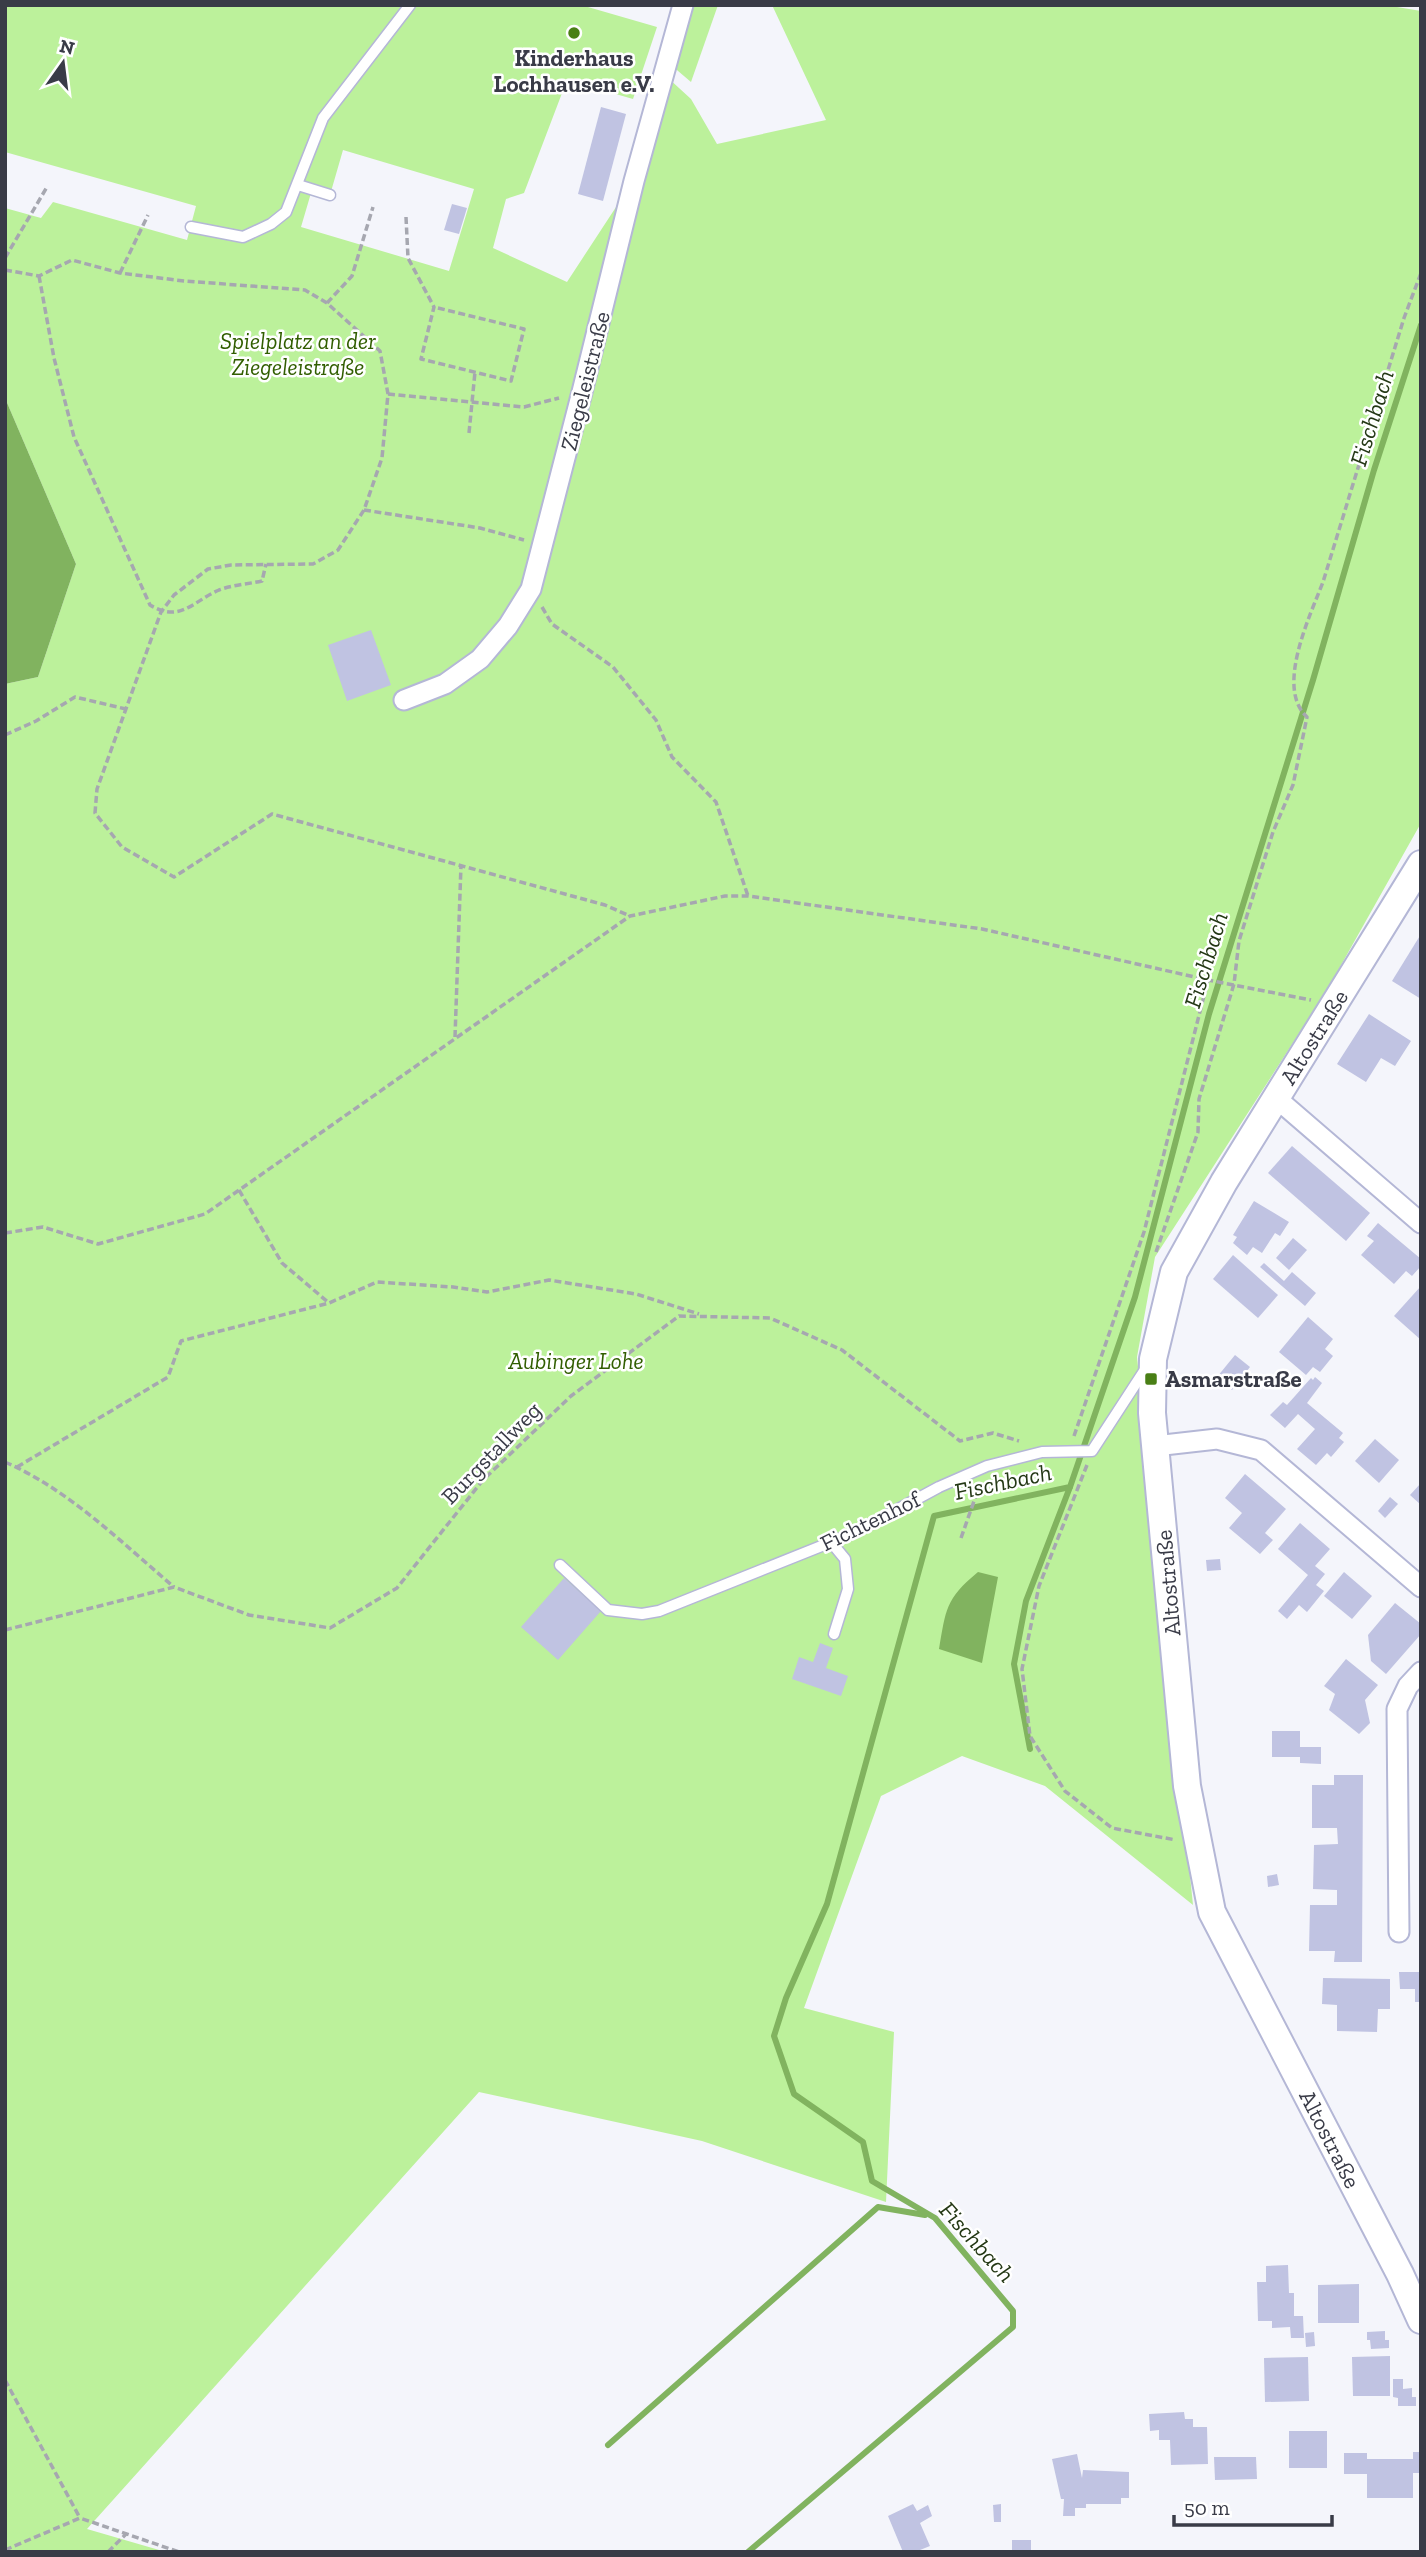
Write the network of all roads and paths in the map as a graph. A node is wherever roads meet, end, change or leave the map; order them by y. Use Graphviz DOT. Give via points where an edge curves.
graph roads {
  1 [pos="410,5"];
  2 [pos="683,5"];
  3 [pos="298,185"];
  4 [pos="47,187"];
  5 [pos="330,195"];
  6 [pos="373,207"];
  7 [pos="148,215"];
  8 [pos="406,217"];
  9 [pos="191,227"];
  10 [pos="5,258"];
  11 [pos="5,270"];
  12 [pos="120,272"];
  13 [pos="1421,273"];
  14 [pos="39,276"];
  15 [pos="327,303"];
  16 [pos="434,307"];
  17 [pos="475,372"];
  18 [pos="582,392"];
  19 [pos="388,394"];
  20 [pos="471,402"];
  21 [pos="469,433"];
  22 [pos="364,510"];
  23 [pos="542,546"];
  24 [pos="266,564"];
  25 [pos="531,589"];
  26 [pos="161,612"];
  27 [pos="404,700"];
  28 [pos="126,709"];
  29 [pos="5,735"];
  30 [pos="1421,864"];
  31 [pos="461,865"];
  32 [pos="748,897"];
  33 [pos="630,916"];
  34 [pos="1209,980"];
  35 [pos="1233,984"];
  36 [pos="1334,1005"];
  37 [pos="455,1037"];
  38 [pos="1276,1098"];
  39 [pos="239,1190"];
  40 [pos="1421,1223"];
  41 [pos="5,1233"];
  42 [pos="1154,1260"];
  43 [pos="329,1303"];
  44 [pos="705,1317"];
  45 [pos="1153,1359"];
  46 [pos="1030,1444"];
  47 [pos="1155,1446"];
  48 [pos="1068,1451"];
  49 [pos="1092,1451"];
  50 [pos="5,1462"];
  51 [pos="17,1467"];
  52 [pos="977,1493"];
  53 [pos="961,1538"];
  54 [pos="831,1542"];
  55 [pos="560,1565"];
  56 [pos="174,1587"];
  57 [pos="1421,1587"];
  58 [pos="5,1630"];
  59 [pos="834,1634"];
  60 [pos="1421,1672"];
  61 [pos="1198,1845"];
  62 [pos="1399,1932"];
  63 [pos="1421,2320"];
  64 [pos="5,2381"];
  65 [pos="80,2518"];
  66 [pos="126,2534"];
  67 [pos="5,2550"];
  68 [pos="108,2552"];
  69 [pos="180,2552"];
  1 -- 3 [label="lane" via="323,118"];
  2 -- 18 [label="street, Ziegeleistraße"];
  3 -- 5 [label="lane"];
  3 -- 9 [label="lane" via="286,212 243,237"];
  4 -- 10 [label="path"];
  6 -- 15 [label="path" via="352,276"];
  7 -- 12 [label="path"];
  8 -- 16 [label="path" via="408,258"];
  11 -- 14 [label="path"];
  12 -- 14 [label="path" via="72,260"];
  12 -- 15 [label="path" via="305,290"];
  13 -- 35 [label="path" via="1292,679 1297,708 1307,717 1293,785 1273,832 1239,941"];
  14 -- 26 [label="path" via="74,437 150,605"];
  15 -- 19 [label="path" via="380,351"];
  16 -- 17 [label="path" via="421,359"];
  16 -- 17 [label="path" via="524,329 511,381"];
  17 -- 20 [label="path"];
  18 -- 20 [label="path" via="524,407"];
  18 -- 23 [label="street, Ziegeleistraße"];
  19 -- 20 [label="path"];
  19 -- 22 [label="path" via="382,458"];
  20 -- 21 [label="path"];
  22 -- 23 [label="path" via="480,528"];
  22 -- 24 [label="path" via="338,550 313,564"];
  23 -- 25 [label="street, Ziegeleistraße"];
  24 -- 26 [label="path" via="208,569 174,595"];
  24 -- 26 [label="path" via="262,581 220,590 173,614"];
  25 -- 27 [label="street, Ziegeleistraße" via="480,659 445,684"];
  25 -- 32 [label="path" via="552,624 613,667 656,720 672,757 716,802"];
  26 -- 28 [label="path"];
  28 -- 29 [label="path" via="75,697"];
  28 -- 31 [label="path" via="97,789 95,813 122,847 174,877 272,814"];
  30 -- 36 [label="main road, Altostraße"];
  31 -- 33 [label="path"];
  31 -- 37 [label="path"];
  32 -- 33 [label="path" via="725,895"];
  32 -- 34 [label="path" via="982,929"];
  33 -- 37 [label="path"];
  34 -- 35 [label="path"];
  34 -- 48 [label="path" via="1144,1232"];
  35 -- 36 [label="path"];
  35 -- 42 [label="path" via="1199,1100 1198,1132"];
  36 -- 38 [label="main road, Altostraße"];
  37 -- 39 [label="path"];
  38 -- 40 [label="street"];
  38 -- 45 [label="main road, Altostraße" via="1174,1272"];
  39 -- 41 [label="path" via="205,1214 98,1244 43,1227"];
  39 -- 43 [label="path" via="282,1263"];
  43 -- 44 [label="path" via="377,1282 487,1292 549,1280 636,1294"];
  43 -- 51 [label="path" via="181,1341 168,1377"];
  44 -- 46 [label="path, Burgstallweg" via="770,1318 842,1350 960,1441 993,1433"];
  44 -- 56 [label="path, Burgstallweg" via="679,1316 571,1396 483,1480 397,1588 330,1628 249,1615"];
  45 -- 47 [label="main road, Altostraße"];
  45 -- 49 [label="lane"];
  47 -- 57 [label="street" via="1217,1439 1261,1450"];
  47 -- 61 [label="main road, Altostraße" via="1187,1786"];
  48 -- 49 [label="lane, Fichtenhof"];
  48 -- 54 [label="lane, Fichtenhof" via="1042,1452 987,1466"];
  49 -- 61 [label="path" via="1039,1586 1023,1669 1030,1736 1065,1791 1112,1828"];
  50 -- 51 [label="path"];
  51 -- 56 [label="path" via="37,1476 100,1524"];
  52 -- 53 [label="path"];
  54 -- 55 [label="lane, Fichtenhof" via="642,1614 608,1610"];
  54 -- 59 [label="lane" via="845,1559 848,1589"];
  56 -- 58 [label="path"];
  60 -- 62 [label="street" via="1397,1709"];
  61 -- 63 [label="main road, Altostraße" via="1212,1912"];
  64 -- 65 [label="path"];
  65 -- 66 [label="path"];
  65 -- 67 [label="path"];
  66 -- 68 [label="path"];
  66 -- 69 [label="path"];
}
